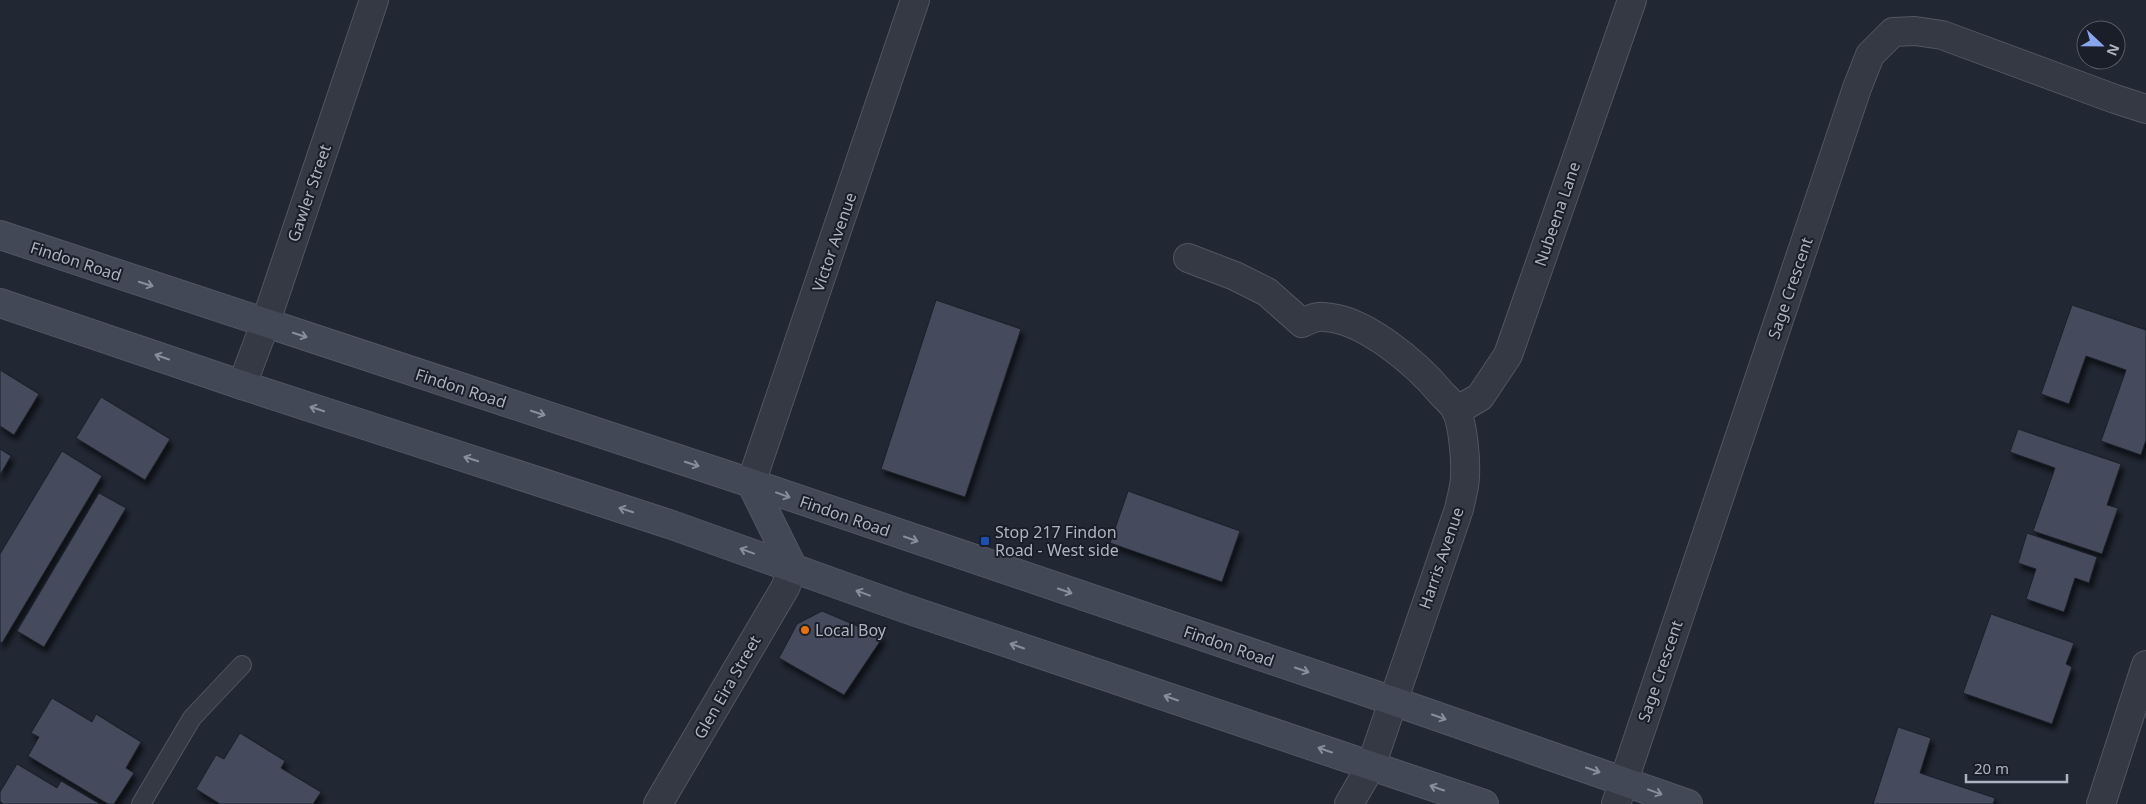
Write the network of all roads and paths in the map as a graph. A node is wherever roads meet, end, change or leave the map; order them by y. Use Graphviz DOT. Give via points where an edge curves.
graph roads {
  1 [pos="374,0"];
  2 [pos="915,0"];
  3 [pos="1632,0"];
  4 [pos="2146,109"];
  5 [pos="0,236"];
  6 [pos="1188,258"];
  7 [pos="0,302"];
  8 [pos="265,324"];
  9 [pos="242,384"];
  10 [pos="1456,411"];
  11 [pos="751,483"];
  12 [pos="793,568"];
  13 [pos="242,665"];
  14 [pos="2146,665"];
  15 [pos="1393,701"];
  16 [pos="1371,766"];
  17 [pos="1619,792"];
  18 [pos="141,804"];
  19 [pos="658,804"];
  20 [pos="1348,804"];
  21 [pos="1484,804"];
  22 [pos="1688,804"];
  23 [pos="2101,804"];
  1 -- 8 [label="street, Gawler Street"];
  2 -- 11 [label="street, Victor Avenue"];
  3 -- 10 [label="street, Nubeena Lane" via="1508,355 1480,397"];
  4 -- 17 [label="street, Sage Crescent" via="1942,35 1893,32 1870,55"];
  5 -- 8 [label="main road, Findon Road, one-way"];
  6 -- 10 [label="street" via="1267,292 1302,322 1328,317 1374,335 1403,354"];
  9 -- 7 [label="main road, one-way"];
  8 -- 9 [label="street, Gawler Street"];
  8 -- 11 [label="main road, Findon Road, one-way"];
  12 -- 9 [label="main road, one-way"];
  10 -- 15 [label="street, Harris Avenue" via="1465,476 1459,509"];
  11 -- 12 [label="main road"];
  11 -- 15 [label="main road, Findon Road, one-way"];
  16 -- 12 [label="main road, one-way"];
  12 -- 19 [label="street, Glen Eira Street" via="785,588"];
  13 -- 18 [label="lane" via="192,718"];
  14 -- 23 [label="street"];
  15 -- 16 [label="street, Harris Avenue"];
  15 -- 17 [label="main road, Findon Road, one-way"];
  16 -- 20 [label="street, Harris Avenue"];
  21 -- 16 [label="main road, one-way"];
  17 -- 22 [label="main road, Findon Road, one-way"];
}
